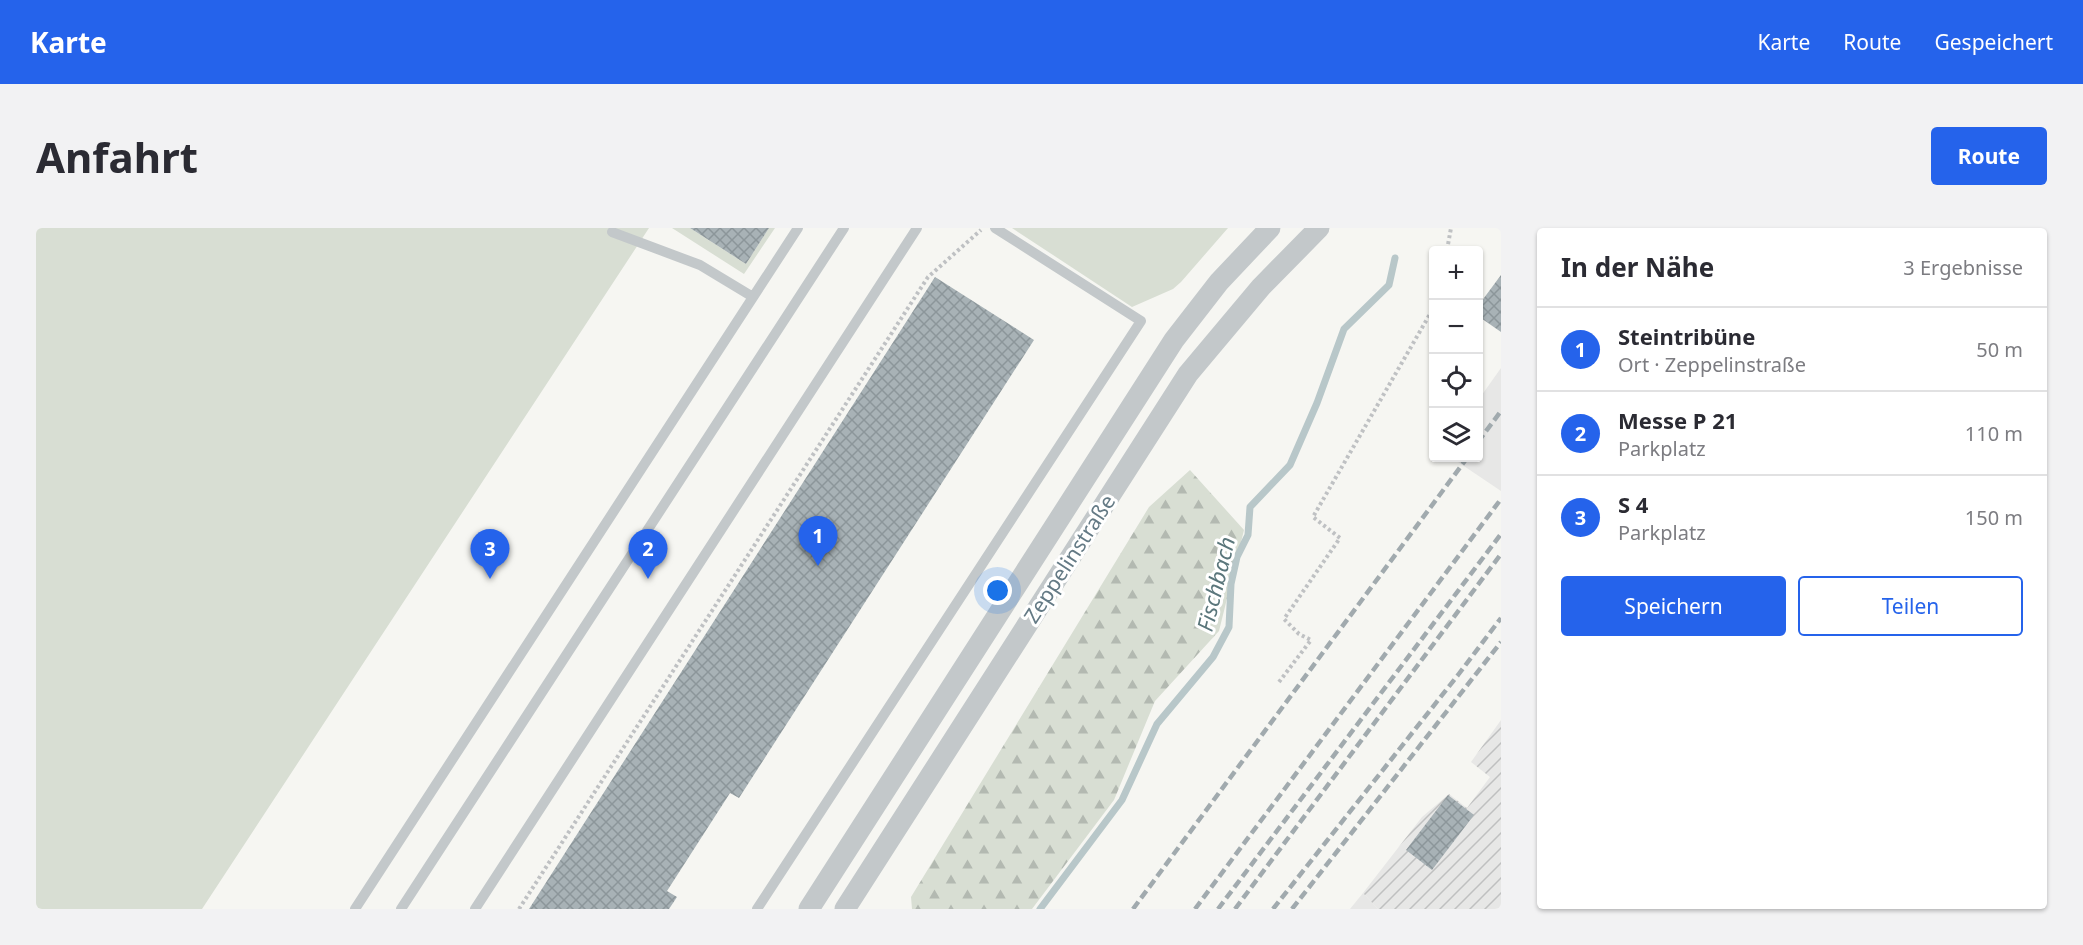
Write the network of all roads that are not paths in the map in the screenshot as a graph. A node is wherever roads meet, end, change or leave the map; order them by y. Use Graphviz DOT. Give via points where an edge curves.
graph roads {
  1 [pos="798,228"];
  2 [pos="844,228"];
  3 [pos="916,228"];
  4 [pos="995,228"];
  5 [pos="1270,228"];
  6 [pos="1319,228"];
  7 [pos="612,232"];
  8 [pos="753,297"];
  9 [pos="355,909"];
  10 [pos="401,909"];
  11 [pos="475,909"];
  12 [pos="757,909"];
  13 [pos="809,909"];
  14 [pos="845,909"];
  1 -- 8 [label="lane"];
  2 -- 10 [label="lane"];
  3 -- 11 [label="lane"];
  4 -- 12 [label="lane" via="1141,321"];
  5 -- 13 [label="street, Zeppelinstraße" via="1219,282 1174,340"];
  6 -- 14 [label="street, Zeppelinstraße" via="1261,287 1188,374"];
  7 -- 8 [label="lane" via="700,265"];
  8 -- 9 [label="lane"];
}
